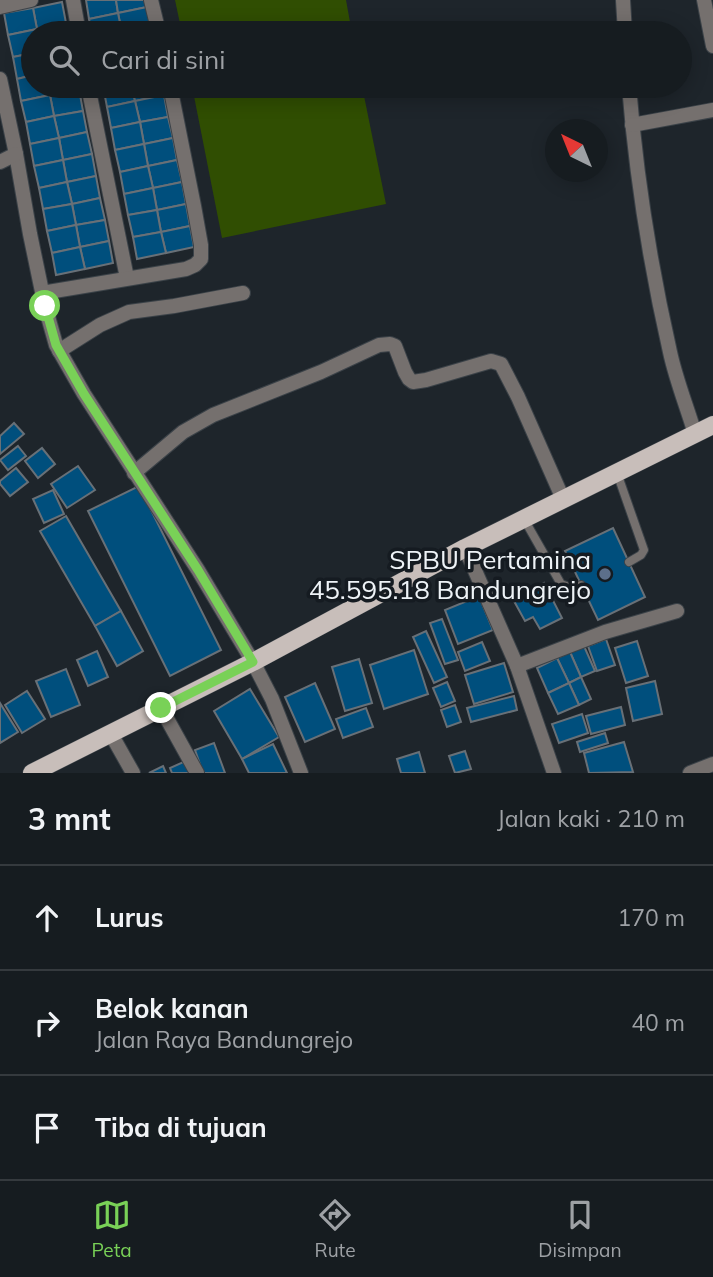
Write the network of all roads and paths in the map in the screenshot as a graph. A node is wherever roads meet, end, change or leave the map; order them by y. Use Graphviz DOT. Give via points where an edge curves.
graph roads {
  1 [pos="31,0"];
  2 [pos="73,0"];
  3 [pos="151,0"];
  4 [pos="623,0"];
  5 [pos="704,0"];
  6 [pos="0,7"];
  7 [pos="77,21"];
  8 [pos="156,21"];
  9 [pos="624,21"];
  10 [pos="712,38"];
  11 [pos="0,79"];
  12 [pos="90,98"];
  13 [pos="172,98"];
  14 [pos="630,98"];
  15 [pos="713,110"];
  16 [pos="632,125"];
  17 [pos="16,154"];
  18 [pos="0,162"];
  19 [pos="127,278"];
  20 [pos="42,293"];
  21 [pos="243,293"];
  22 [pos="59,351"];
  23 [pos="713,425"];
  24 [pos="695,434"];
  25 [pos="617,473"];
  26 [pos="134,474"];
  27 [pos="564,499"];
  28 [pos="524,519"];
  29 [pos="465,548"];
  30 [pos="629,562"];
  31 [pos="581,585"];
  32 [pos="677,611"];
  33 [pos="253,662"];
  34 [pos="517,666"];
  35 [pos="161,708"];
  36 [pos="111,734"];
  37 [pos="713,764"];
  38 [pos="32,773"];
  39 [pos="133,773"];
  40 [pos="197,773"];
  41 [pos="301,773"];
  42 [pos="554,773"];
  43 [pos="690,773"];
  1 -- 6 [label="street"];
  2 -- 7 [label="street"];
  3 -- 8 [label="street"];
  4 -- 9 [label="street"];
  5 -- 10 [label="street"];
  11 -- 17 [label="street"];
  12 -- 19 [label="street"];
  13 -- 19 [label="street" via="201,259 186,269"];
  14 -- 16 [label="street"];
  15 -- 16 [label="street"];
  16 -- 24 [label="street" via="670,354"];
  17 -- 18 [label="street"];
  17 -- 20 [label="street"];
  19 -- 20 [label="street"];
  20 -- 22 [label="street"];
  21 -- 22 [label="street" via="129,312"];
  22 -- 26 [label="street"];
  23 -- 24 [label="main road"];
  24 -- 25 [label="main road"];
  25 -- 27 [label="main road"];
  25 -- 30 [label="lane" via="644,550"];
  26 -- 27 [label="street" via="183,432 213,415 390,344 413,382 491,360 501,365"];
  26 -- 33 [label="street"];
  27 -- 28 [label="main road"];
  28 -- 29 [label="main road"];
  28 -- 31 [label="lane" via="561,584"];
  29 -- 33 [label="main road"];
  29 -- 34 [label="street"];
  32 -- 34 [label="street" via="605,632"];
  33 -- 35 [label="main road"];
  33 -- 41 [label="street"];
  34 -- 42 [label="street"];
  35 -- 36 [label="main road"];
  35 -- 40 [label="street"];
  36 -- 38 [label="main road"];
  36 -- 39 [label="street"];
  37 -- 43 [label="street"];
}
